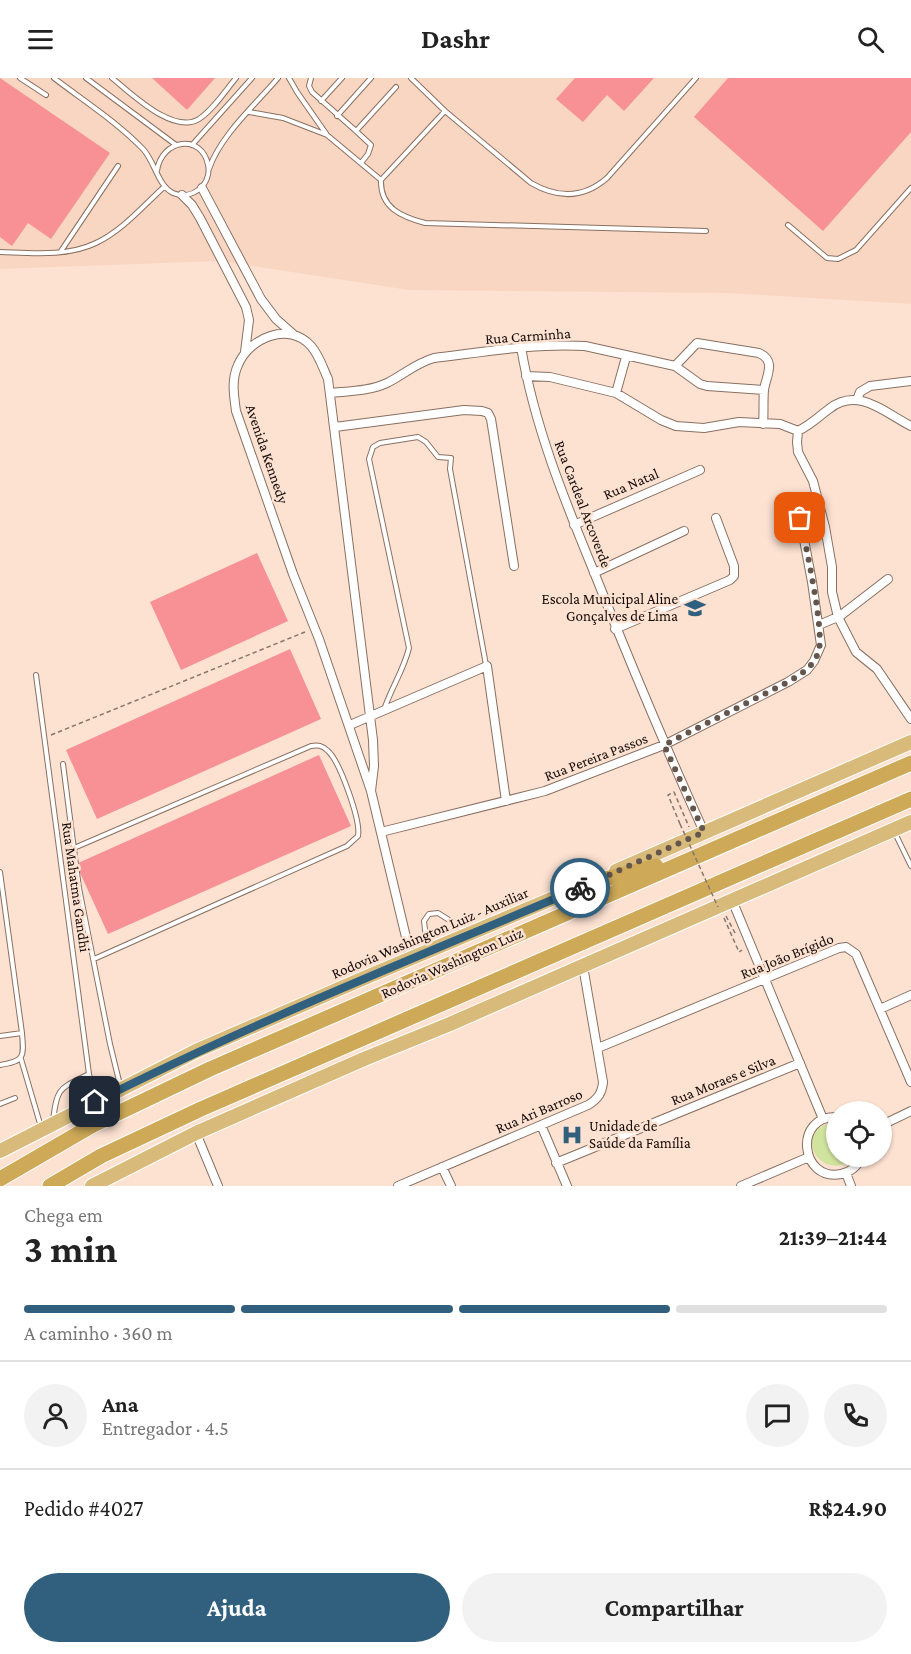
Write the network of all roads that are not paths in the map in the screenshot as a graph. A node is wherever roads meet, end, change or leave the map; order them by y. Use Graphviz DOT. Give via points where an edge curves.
graph roads {
  1 [pos="20,78"];
  2 [pos="54,78"];
  3 [pos="86,78"];
  4 [pos="112,78"];
  5 [pos="236,78"];
  6 [pos="252,78"];
  7 [pos="278,78"];
  8 [pos="289,78"];
  9 [pos="311,78"];
  10 [pos="342,78"];
  11 [pos="371,78"];
  12 [pos="411,78"];
  13 [pos="696,78"];
  14 [pos="396,87"];
  15 [pos="46,95"];
  16 [pos="321,101"];
  17 [pos="445,111"];
  18 [pos="249,112"];
  19 [pos="337,116"];
  20 [pos="356,131"];
  21 [pos="327,135"];
  22 [pos="176,145"];
  23 [pos="192,145"];
  24 [pos="361,163"];
  25 [pos="118,166"];
  26 [pos="209,170"];
  27 [pos="157,171"];
  28 [pos="381,180"];
  29 [pos="164,187"];
  30 [pos="202,188"];
  31 [pos="911,188"];
  32 [pos="182,195"];
  33 [pos="788,225"];
  34 [pos="706,231"];
  35 [pos="0,252"];
  36 [pos="61,252"];
  37 [pos="293,334"];
  38 [pos="521,347"];
  39 [pos="245,352"];
  40 [pos="627,357"];
  41 [pos="675,366"];
  42 [pos="526,376"];
  43 [pos="911,381"];
  44 [pos="764,390"];
  45 [pos="330,393"];
  46 [pos="616,393"];
  47 [pos="857,400"];
  48 [pos="763,424"];
  49 [pos="911,426"];
  50 [pos="335,427"];
  51 [pos="798,431"];
  52 [pos="700,470"];
  53 [pos="796,497"];
  54 [pos="716,518"];
  55 [pos="574,525"];
  56 [pos="684,531"];
  57 [pos="514,566"];
  58 [pos="594,573"];
  59 [pos="888,579"];
  60 [pos="838,617"];
  61 [pos="819,625"];
  62 [pos="615,629"];
  63 [pos="487,666"];
  64 [pos="36,675"];
  65 [pos="384,711"];
  66 [pos="370,717"];
  67 [pos="911,719"];
  68 [pos="350,725"];
  69 [pos="911,742"];
  70 [pos="664,745"];
  71 [pos="911,763"];
  72 [pos="63,765"];
  73 [pos="371,791"];
  74 [pos="911,799"];
  75 [pos="506,801"];
  76 [pos="911,822"];
  77 [pos="893,829"];
  78 [pos="381,832"];
  79 [pos="698,835"];
  80 [pos="74,848"];
  81 [pos="700,854"];
  82 [pos="911,866"];
  83 [pos="0,872"];
  84 [pos="590,883"];
  85 [pos="724,907"];
  86 [pos="471,934"];
  87 [pos="428,951"];
  88 [pos="411,958"];
  89 [pos="94,959"];
  90 [pos="583,966"];
  91 [pos="765,979"];
  92 [pos="911,995"];
  93 [pos="880,1008"];
  94 [pos="22,1033"];
  95 [pos="0,1036"];
  96 [pos="598,1048"];
  97 [pos="21,1059"];
  98 [pos="800,1063"];
  99 [pos="0,1065"];
  100 [pos="89,1074"];
  101 [pos="911,1082"];
  102 [pos="121,1088"];
  103 [pos="15,1098"];
  104 [pos="95,1102"];
  105 [pos="0,1104"];
  106 [pos="911,1111"];
  107 [pos="823,1119"];
  108 [pos="826,1119"];
  109 [pos="892,1120"];
  110 [pos="541,1125"];
  111 [pos="47,1126"];
  112 [pos="196,1133"];
  113 [pos="0,1151"];
  114 [pos="809,1157"];
  115 [pos="556,1163"];
  116 [pos="442,1167"];
  117 [pos="855,1167"];
  118 [pos="846,1173"];
  119 [pos="0,1179"];
  120 [pos="751,1184"];
  121 [pos="50,1186"];
  122 [pos="92,1186"];
  123 [pos="219,1186"];
  124 [pos="398,1186"];
  125 [pos="451,1186"];
  126 [pos="567,1186"];
  127 [pos="741,1186"];
  128 [pos="851,1186"];
  1 -- 15 [label="lane"];
  2 -- 27 [label="lane" via="128,134 145,150"];
  3 -- 22 [label="lane"];
  4 -- 5 [label="lane" via="162,116 184,123 207,112"];
  6 -- 23 [label="lane"];
  7 -- 18 [label="lane"];
  8 -- 21 [label="lane"];
  9 -- 16 [label="lane" via="309,86"];
  10 -- 16 [label="lane"];
  11 -- 19 [label="lane"];
  12 -- 17 [label="lane"];
  13 -- 17 [label="lane" via="607,178 596,188 572,194 549,191 531,183"];
  14 -- 20 [label="lane"];
  16 -- 19 [label="lane"];
  17 -- 28 [label="lane"];
  18 -- 21 [label="lane" via="283,118"];
  18 -- 26 [label="lane" via="217,151"];
  19 -- 20 [label="lane"];
  20 -- 24 [label="lane" via="371,145"];
  21 -- 24 [label="lane"];
  22 -- 23 [label="lane"];
  22 -- 27 [label="lane" via="162,155"];
  23 -- 26 [label="lane" via="204,155"];
  24 -- 28 [label="lane"];
  25 -- 36 [label="lane"];
  26 -- 30 [label="lane"];
  27 -- 29 [label="lane"];
  28 -- 34 [label="lane" via="384,200 394,211 425,223"];
  29 -- 32 [label="lane"];
  29 -- 36 [label="lane" via="113,233 96,243"];
  30 -- 32 [label="lane"];
  30 -- 37 [label="street, Avenida Kennedy" via="261,299"];
  31 -- 33 [label="lane" via="856,250 838,259 827,258"];
  32 -- 39 [label="street, Avenida Kennedy" via="200,218 246,307 249,320"];
  35 -- 36 [label="lane"];
  37 -- 39 [label="street" via="276,334"];
  37 -- 45 [label="street, Avenida Kennedy" via="309,344 317,355"];
  38 -- 40 [label="street, Rua Carminha" via="585,346"];
  38 -- 42 [label="street, Rua Cardeal Arcoverde"];
  38 -- 45 [label="street, Rua Carminha" via="434,358 385,384"];
  39 -- 68 [label="street, Avenida Kennedy" via="237,367 233,390 236,411"];
  40 -- 41 [label="street, Rua Carminha"];
  40 -- 46 [label="street"];
  41 -- 44 [label="street, Rua Carminha" via="700,384"];
  41 -- 44 [label="street" via="697,344 759,353 769,364"];
  42 -- 46 [label="street" via="550,377"];
  42 -- 55 [label="street, Rua Cardeal Arcoverde" via="546,449"];
  43 -- 47 [label="street" via="870,386 860,392"];
  44 -- 48 [label="street"];
  45 -- 50 [label="street, Avenida Kennedy"];
  46 -- 48 [label="street" via="676,426"];
  47 -- 49 [label="street" via="877,405"];
  47 -- 51 [label="street" via="840,402"];
  48 -- 51 [label="street"];
  50 -- 57 [label="street" via="464,410 488,413"];
  50 -- 66 [label="street, Avenida Kennedy"];
  51 -- 60 [label="street" via="798,452 813,481 825,527"];
  52 -- 55 [label="street, Rua Natal"];
  53 -- 61 [label="street, Rua Pereira Passos"];
  54 -- 62 [label="street" via="734,576"];
  55 -- 58 [label="street, Rua Cardeal Arcoverde"];
  56 -- 58 [label="street"];
  58 -- 62 [label="street, Rua Cardeal Arcoverde"];
  59 -- 60 [label="street"];
  60 -- 61 [label="street"];
  60 -- 67 [label="street" via="856,652 876,669"];
  61 -- 70 [label="street, Rua Pereira Passos" via="821,645 807,670"];
  62 -- 70 [label="street, Rua Cardeal Arcoverde"];
  63 -- 65 [label="street"];
  63 -- 65 [label="lane" via="450,470 451,458 438,457 418,437 380,443 373,447 369,459 409,648"];
  63 -- 75 [label="street"];
  64 -- 100 [label="lane, Rua Mahatma Gandhi"];
  65 -- 66 [label="street"];
  66 -- 68 [label="street"];
  66 -- 73 [label="street, Avenida Kennedy" via="374,766"];
  68 -- 73 [label="street, Avenida Kennedy"];
  69 -- 79 [label="highway, Rodovia Washington Luiz - Auxiliar"];
  70 -- 75 [label="street, Rua Pereira Passos" via="568,784"];
  70 -- 79 [label="street, Rua Cardeal Arcoverde"];
  71 -- 81 [label="highway, Rodovia Washington Luiz"];
  72 -- 80 [label="lane"];
  73 -- 78 [label="street, Avenida Kennedy"];
  74 -- 121 [label="highway" via="191,1113"];
  75 -- 78 [label="street, Rua Pereira Passos"];
  76 -- 77 [label="highway"];
  77 -- 82 [label="lane"];
  77 -- 85 [label="highway"];
  78 -- 88 [label="street, Avenida Kennedy"];
  79 -- 84 [label="highway, Rodovia Washington Luiz - Auxiliar"];
  80 -- 89 [label="lane"];
  80 -- 89 [label="lane" via="320,745 336,761 358,824 358,836 347,846"];
  81 -- 84 [label="highway"];
  81 -- 119 [label="highway, Rodovia Washington Luiz" via="210,1069 93,1125"];
  83 -- 94 [label="lane"];
  84 -- 86 [label="highway, Rodovia Washington Luiz - Auxiliar"];
  85 -- 90 [label="highway"];
  85 -- 91 [label="street"];
  86 -- 87 [label="highway, Rodovia Washington Luiz - Auxiliar"];
  86 -- 87 [label="lane" via="438,914 429,914 424,926"];
  87 -- 88 [label="highway, Rodovia Washington Luiz - Auxiliar"];
  88 -- 102 [label="highway, Rodovia Washington Luiz - Auxiliar" via="196,1051"];
  89 -- 102 [label="lane"];
  90 -- 96 [label="street, Rua Ari Barroso"];
  90 -- 112 [label="highway"];
  91 -- 93 [label="street, Rua João Brígido" via="846,947 856,954"];
  91 -- 96 [label="street, Rua João Brígido"];
  91 -- 98 [label="street"];
  92 -- 93 [label="street"];
  93 -- 101 [label="street, Rua João Brígido"];
  94 -- 95 [label="lane"];
  94 -- 97 [label="lane"];
  96 -- 110 [label="street, Rua Ari Barroso" via="602,1093 588,1105"];
  97 -- 99 [label="lane"];
  97 -- 111 [label="lane"];
  98 -- 107 [label="street"];
  98 -- 115 [label="street, Rua Moraes e Silva"];
  100 -- 104 [label="lane, Rua Mahatma Gandhi"];
  100 -- 111 [label="lane" via="57,1094"];
  102 -- 104 [label="highway, Rodovia Washington Luiz - Auxiliar"];
  103 -- 105 [label="lane"];
  104 -- 111 [label="highway, Rodovia Washington Luiz - Auxiliar"];
  106 -- 109 [label="street"];
  107 -- 108 [label="street"];
  107 -- 114 [label="street" via="815,1124 807,1140"];
  110 -- 115 [label="street"];
  110 -- 116 [label="street, Rua Ari Barroso"];
  111 -- 113 [label="highway, Rodovia Washington Luiz - Auxiliar"];
  112 -- 122 [label="highway"];
  112 -- 123 [label="street"];
  114 -- 118 [label="street" via="813,1165 828,1174"];
  114 -- 120 [label="street"];
  115 -- 126 [label="street"];
  116 -- 124 [label="street, Rua Ari Barroso"];
  116 -- 125 [label="street"];
  117 -- 118 [label="street"];
  118 -- 128 [label="street"];
  120 -- 127 [label="street"];
}
